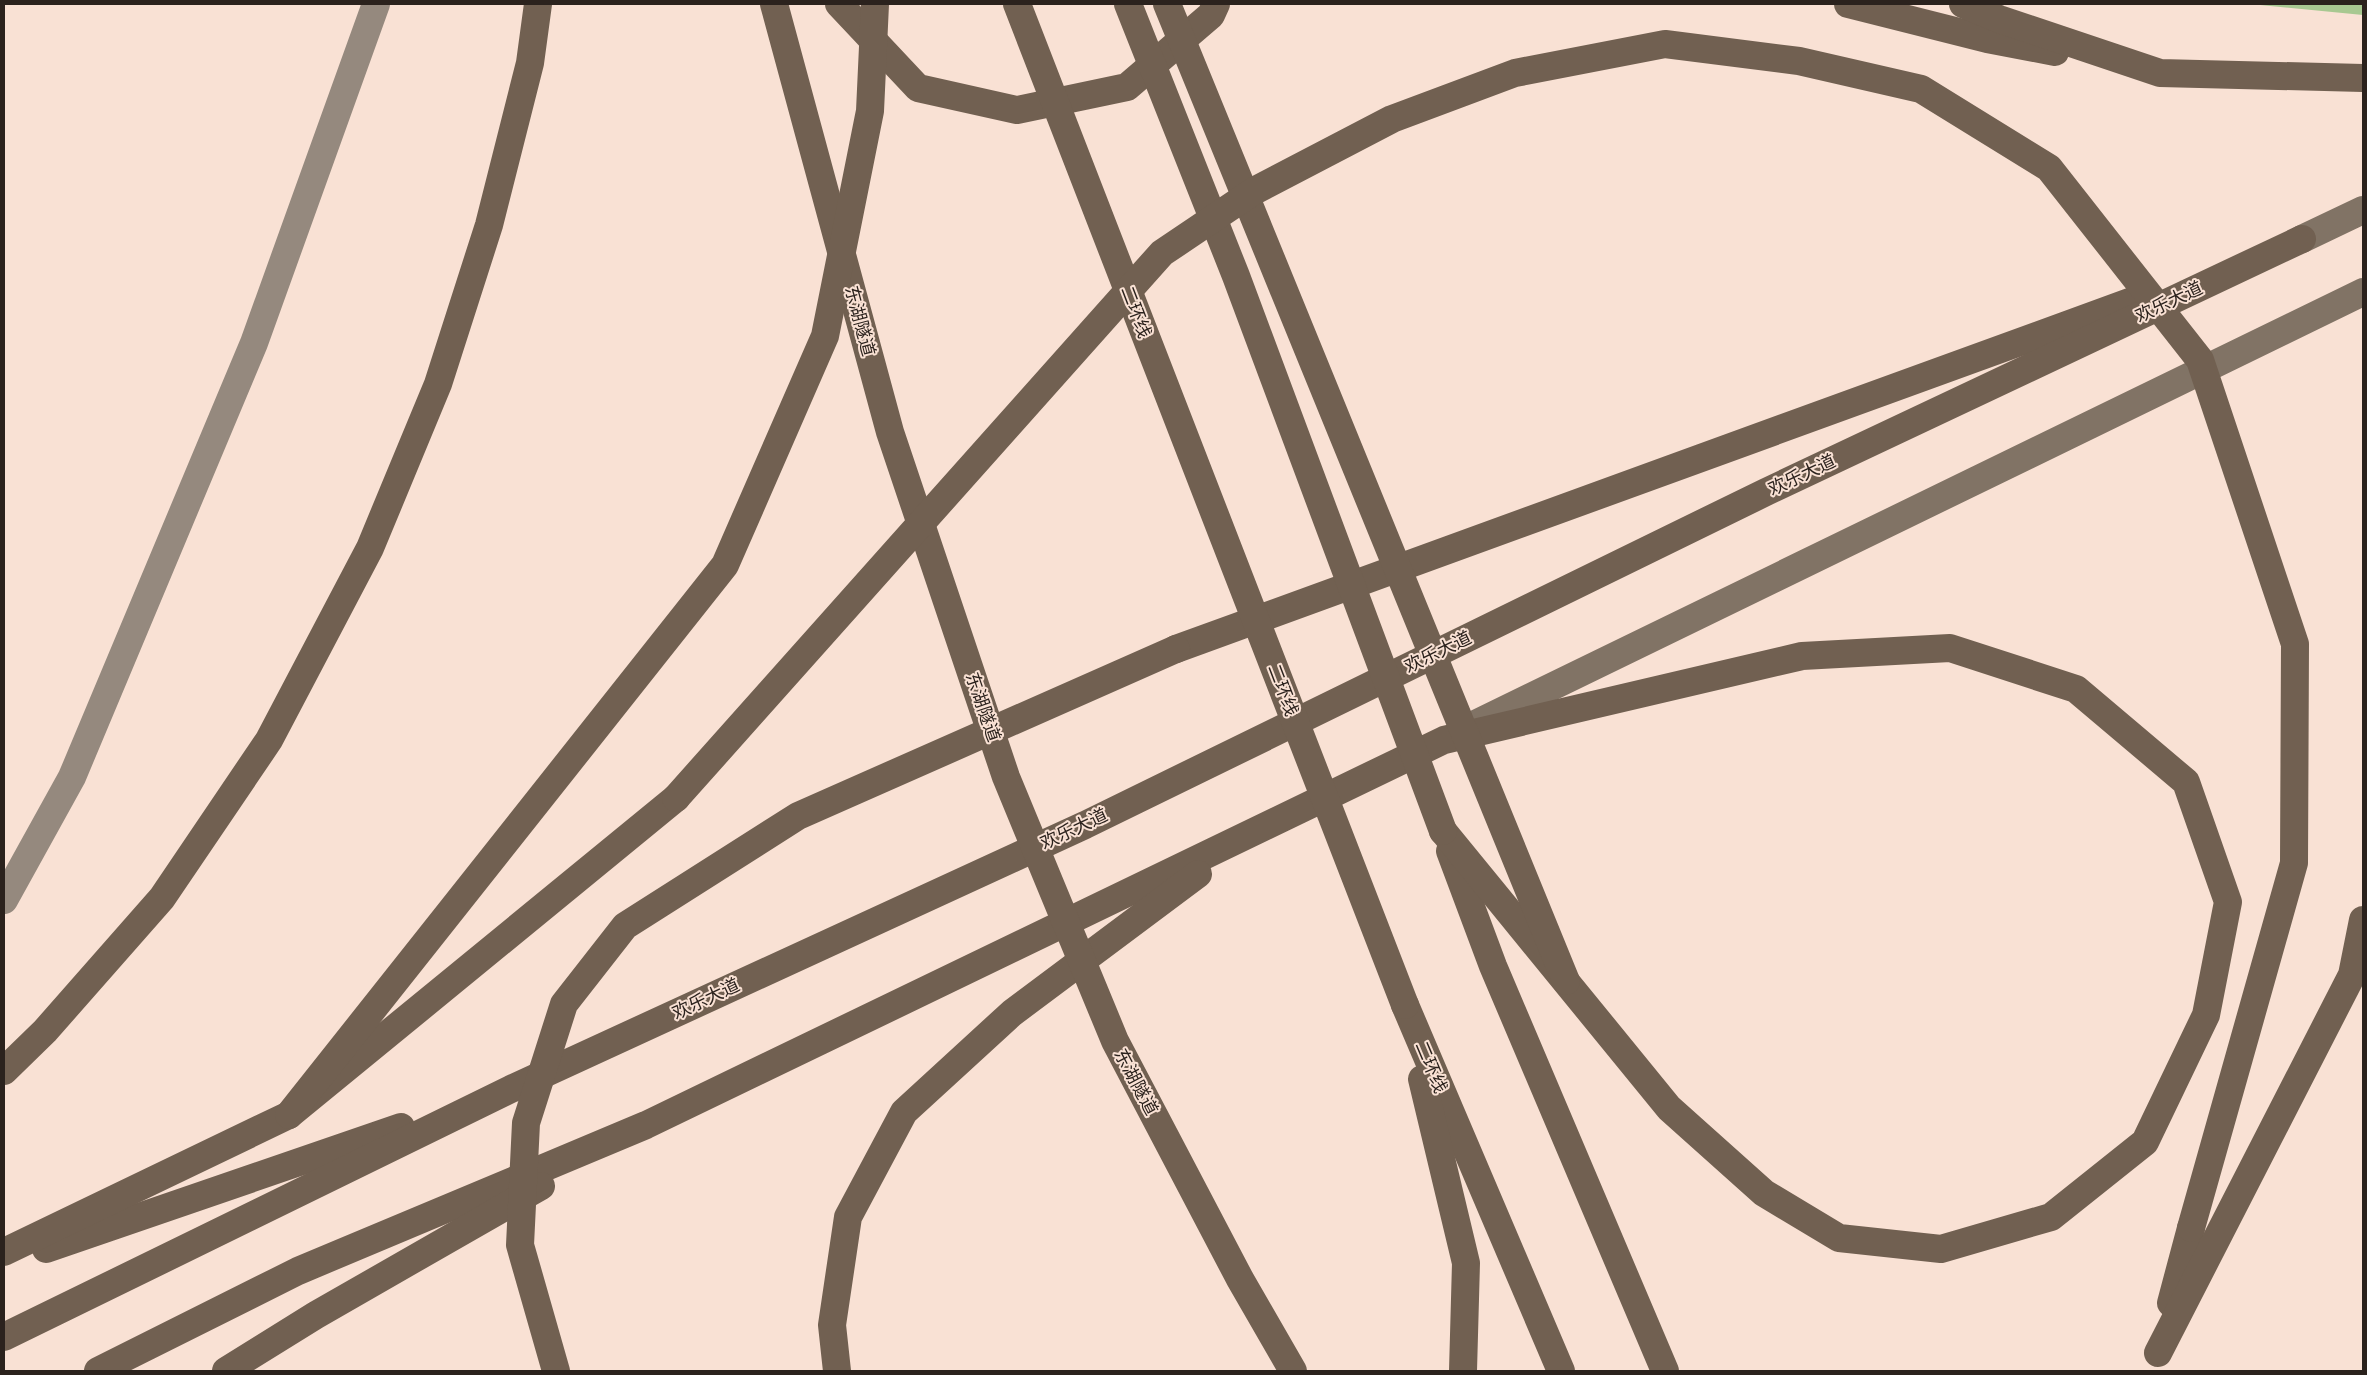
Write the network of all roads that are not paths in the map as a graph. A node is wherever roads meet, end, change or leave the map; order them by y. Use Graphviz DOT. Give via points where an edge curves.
graph roads {
  1 [pos="376,4"];
  2 [pos="538,4"];
  3 [pos="774,4"];
  4 [pos="839,4"];
  5 [pos="875,4"];
  6 [pos="1017,4"];
  7 [pos="1128,4"];
  8 [pos="1168,4"];
  9 [pos="1216,4"];
  10 [pos="1848,4"];
  11 [pos="1963,4"];
  12 [pos="2160,72"];
  13 [pos="2363,78"];
  14 [pos="2363,210"];
  15 [pos="2302,239"];
  16 [pos="2363,292"];
  17 [pos="1444,740"];
  18 [pos="1442,831"];
  19 [pos="1249,835"];
  20 [pos="4,900"];
  21 [pos="2363,920"];
  22 [pos="1566,981"];
  23 [pos="1404,1005"];
  24 [pos="4,1071"];
  25 [pos="511,1089"];
  26 [pos="289,1115"];
  27 [pos="646,1125"];
  28 [pos="4,1252"];
  29 [pos="4,1263"];
  30 [pos="4,1337"];
  31 [pos="2155,1362"];
  32 [pos="98,1371"];
  33 [pos="226,1371"];
  34 [pos="556,1371"];
  35 [pos="836,1371"];
  36 [pos="1292,1371"];
  37 [pos="1463,1371"];
  38 [pos="1561,1371"];
  39 [pos="1665,1371"];
  1 -- 20 [label="main road" via="250,352 72,777"];
  2 -- 24 [label="highway" via="530,63 489,225 438,384 370,548 268,740 162,898 45,1031"];
  3 -- 36 [label="highway, 东湖隧道, bridge" via="890,432 1006,777 1115,1041"];
  4 -- 9 [label="highway" via="918,88 1018,110 1126,87 1211,15"];
  5 -- 26 [label="highway, bridge" via="870,110 825,336 724,565"];
  6 -- 23 [label="highway, 二环线, bridge"];
  7 -- 18 [label="highway, bridge" via="1236,276"];
  8 -- 22 [label="highway, bridge"];
  10 -- 12 [label="highway" via="1987,39"];
  11 -- 12 [label="highway"];
  12 -- 13 [label="highway"];
  14 -- 15 [label="main road, 欢乐大道"];
  15 -- 25 [label="highway, 欢乐大道" via="1766,492 1086,825"];
  15 -- 34 [label="highway, bridge" via="1176,649 798,816 625,926 564,1004 526,1123 520,1245"];
  16 -- 17 [label="main road"];
  17 -- 19 [label="highway"];
  17 -- 22 [label="highway" via="1802,656 1950,648 2076,690 2186,782 2228,902 2206,1015 2145,1142 2051,1218 1941,1249 1839,1238 1764,1192 1670,1108"];
  18 -- 22 [label="highway, bridge"];
  18 -- 39 [label="highway" via="1493,966"];
  19 -- 27 [label="highway"];
  19 -- 35 [label="highway" via="1012,1013 904,1112 848,1218 832,1325"];
  21 -- 31 [label="highway" via="2352,975"];
  23 -- 37 [label="highway" via="1466,1263"];
  23 -- 38 [label="highway, 二环线"];
  25 -- 29 [label="highway"];
  25 -- 30 [label="highway"];
  26 -- 28 [label="highway"];
  26 -- 31 [label="highway, bridge" via="676,798 1162,253 1254,191 1392,119 1515,74 1665,44 1798,61 1922,89 2049,168 2200,360 2295,644 2294,863"];
  27 -- 32 [label="highway" via="298,1271"];
  27 -- 33 [label="highway" via="316,1315"];
}
